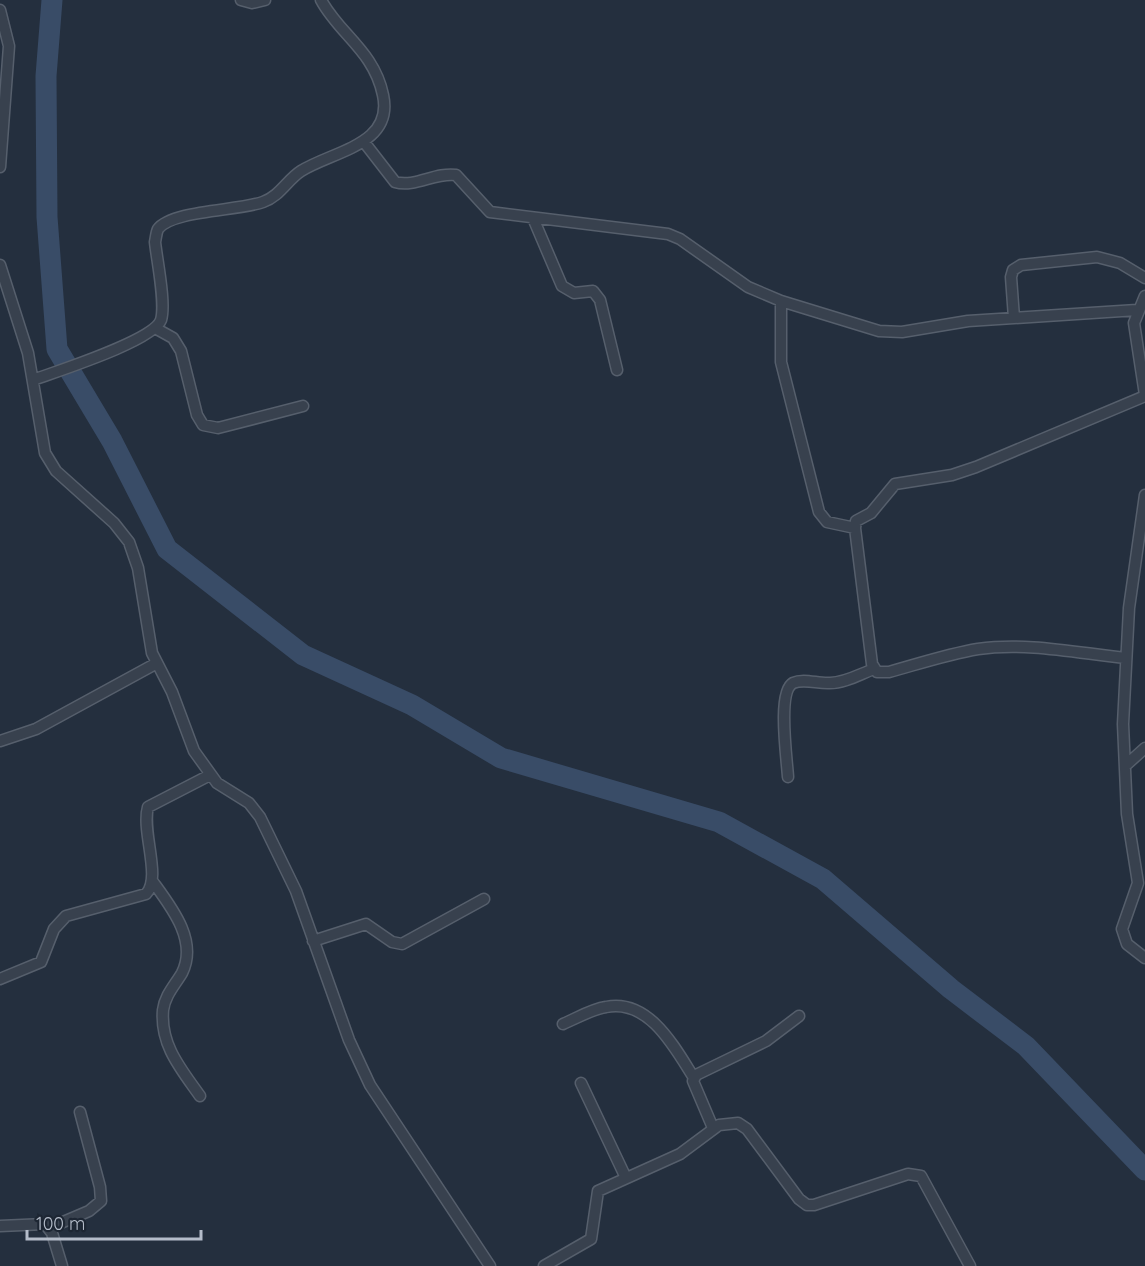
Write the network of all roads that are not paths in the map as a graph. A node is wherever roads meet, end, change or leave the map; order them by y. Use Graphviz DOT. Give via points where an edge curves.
graph roads {
  1 [pos="241,0"];
  2 [pos="265,0"];
  3 [pos="321,0"];
  4 [pos="0,10"];
  5 [pos="364,142"];
  6 [pos="0,167"];
  7 [pos="533,218"];
  8 [pos="0,265"];
  9 [pos="1145,278"];
  10 [pos="1145,296"];
  11 [pos="781,301"];
  12 [pos="1137,310"];
  13 [pos="1014,318"];
  14 [pos="155,328"];
  15 [pos="617,370"];
  16 [pos="33,380"];
  17 [pos="1145,395"];
  18 [pos="303,406"];
  19 [pos="1145,495"];
  20 [pos="855,528"];
  21 [pos="1125,658"];
  22 [pos="157,663"];
  23 [pos="874,669"];
  24 [pos="0,741"];
  25 [pos="1145,748"];
  26 [pos="1125,766"];
  27 [pos="210,775"];
  28 [pos="788,777"];
  29 [pos="153,882"];
  30 [pos="484,899"];
  31 [pos="313,941"];
  32 [pos="1145,958"];
  33 [pos="0,979"];
  34 [pos="799,1016"];
  35 [pos="563,1024"];
  36 [pos="694,1077"];
  37 [pos="581,1083"];
  38 [pos="200,1096"];
  39 [pos="80,1112"];
  40 [pos="713,1128"];
  41 [pos="626,1178"];
  42 [pos="0,1226"];
  43 [pos="49,1228"];
  44 [pos="62,1266"];
  45 [pos="490,1266"];
  46 [pos="544,1266"];
  47 [pos="970,1266"];
  1 -- 2 [label="street"];
  3 -- 5 [label="street" via="369,60 384,97 379,127"];
  4 -- 6 [label="street" via="9,46"];
  5 -- 7 [label="street" via="395,182 456,175 490,212"];
  5 -- 14 [label="street" via="303,170 275,197 164,224 156,233 155,242 162,310"];
  7 -- 11 [label="street" via="668,234 748,287"];
  7 -- 15 [label="street" via="562,286 574,293 592,291 600,300"];
  8 -- 16 [label="street"];
  9 -- 13 [label="street" via="1120,263 1097,257 1022,265 1013,270 1011,277"];
  10 -- 12 [label="street"];
  11 -- 13 [label="street" via="879,331 902,332"];
  11 -- 20 [label="street" via="781,362 819,512 827,522"];
  12 -- 13 [label="street"];
  12 -- 17 [label="street" via="1134,323"];
  14 -- 16 [label="street" via="96,357"];
  14 -- 18 [label="street" via="173,338 181,351 203,425 218,428"];
  16 -- 22 [label="street" via="41,439 51,464 114,523 134,552 150,645"];
  17 -- 20 [label="street" via="976,467 895,484 871,513 856,521"];
  19 -- 21 [label="street"];
  20 -- 23 [label="street"];
  21 -- 23 [label="street" via="988,648 889,672"];
  21 -- 26 [label="street"];
  22 -- 24 [label="street" via="36,729"];
  22 -- 27 [label="street" via="194,751"];
  23 -- 28 [label="street" via="840,682 801,681 788,687 784,708"];
  25 -- 26 [label="street"];
  26 -- 32 [label="street" via="1127,814 1138,878 1122,929 1127,944"];
  27 -- 29 [label="street" via="147,807 145,822"];
  27 -- 31 [label="street" via="249,802 260,817 296,891"];
  29 -- 33 [label="street" via="142,898 66,916 54,928 41,962"];
  29 -- 38 [label="street" via="174,911 189,948 184,968 165,1002 166,1041"];
  30 -- 31 [label="street" via="402,944 392,942 366,924"];
  31 -- 45 [label="street" via="370,1085"];
  34 -- 36 [label="street" via="766,1041"];
  35 -- 36 [label="street" via="606,1007 627,1008 661,1028"];
  36 -- 40 [label="street"];
  37 -- 41 [label="street"];
  39 -- 43 [label="street" via="101,1201 89,1212"];
  40 -- 41 [label="street" via="680,1154"];
  40 -- 47 [label="street" via="727,1123 747,1129 807,1205 908,1174 921,1176"];
  41 -- 46 [label="street" via="598,1191 591,1239"];
  42 -- 43 [label="street" via="40,1222"];
  43 -- 44 [label="street"];
}
